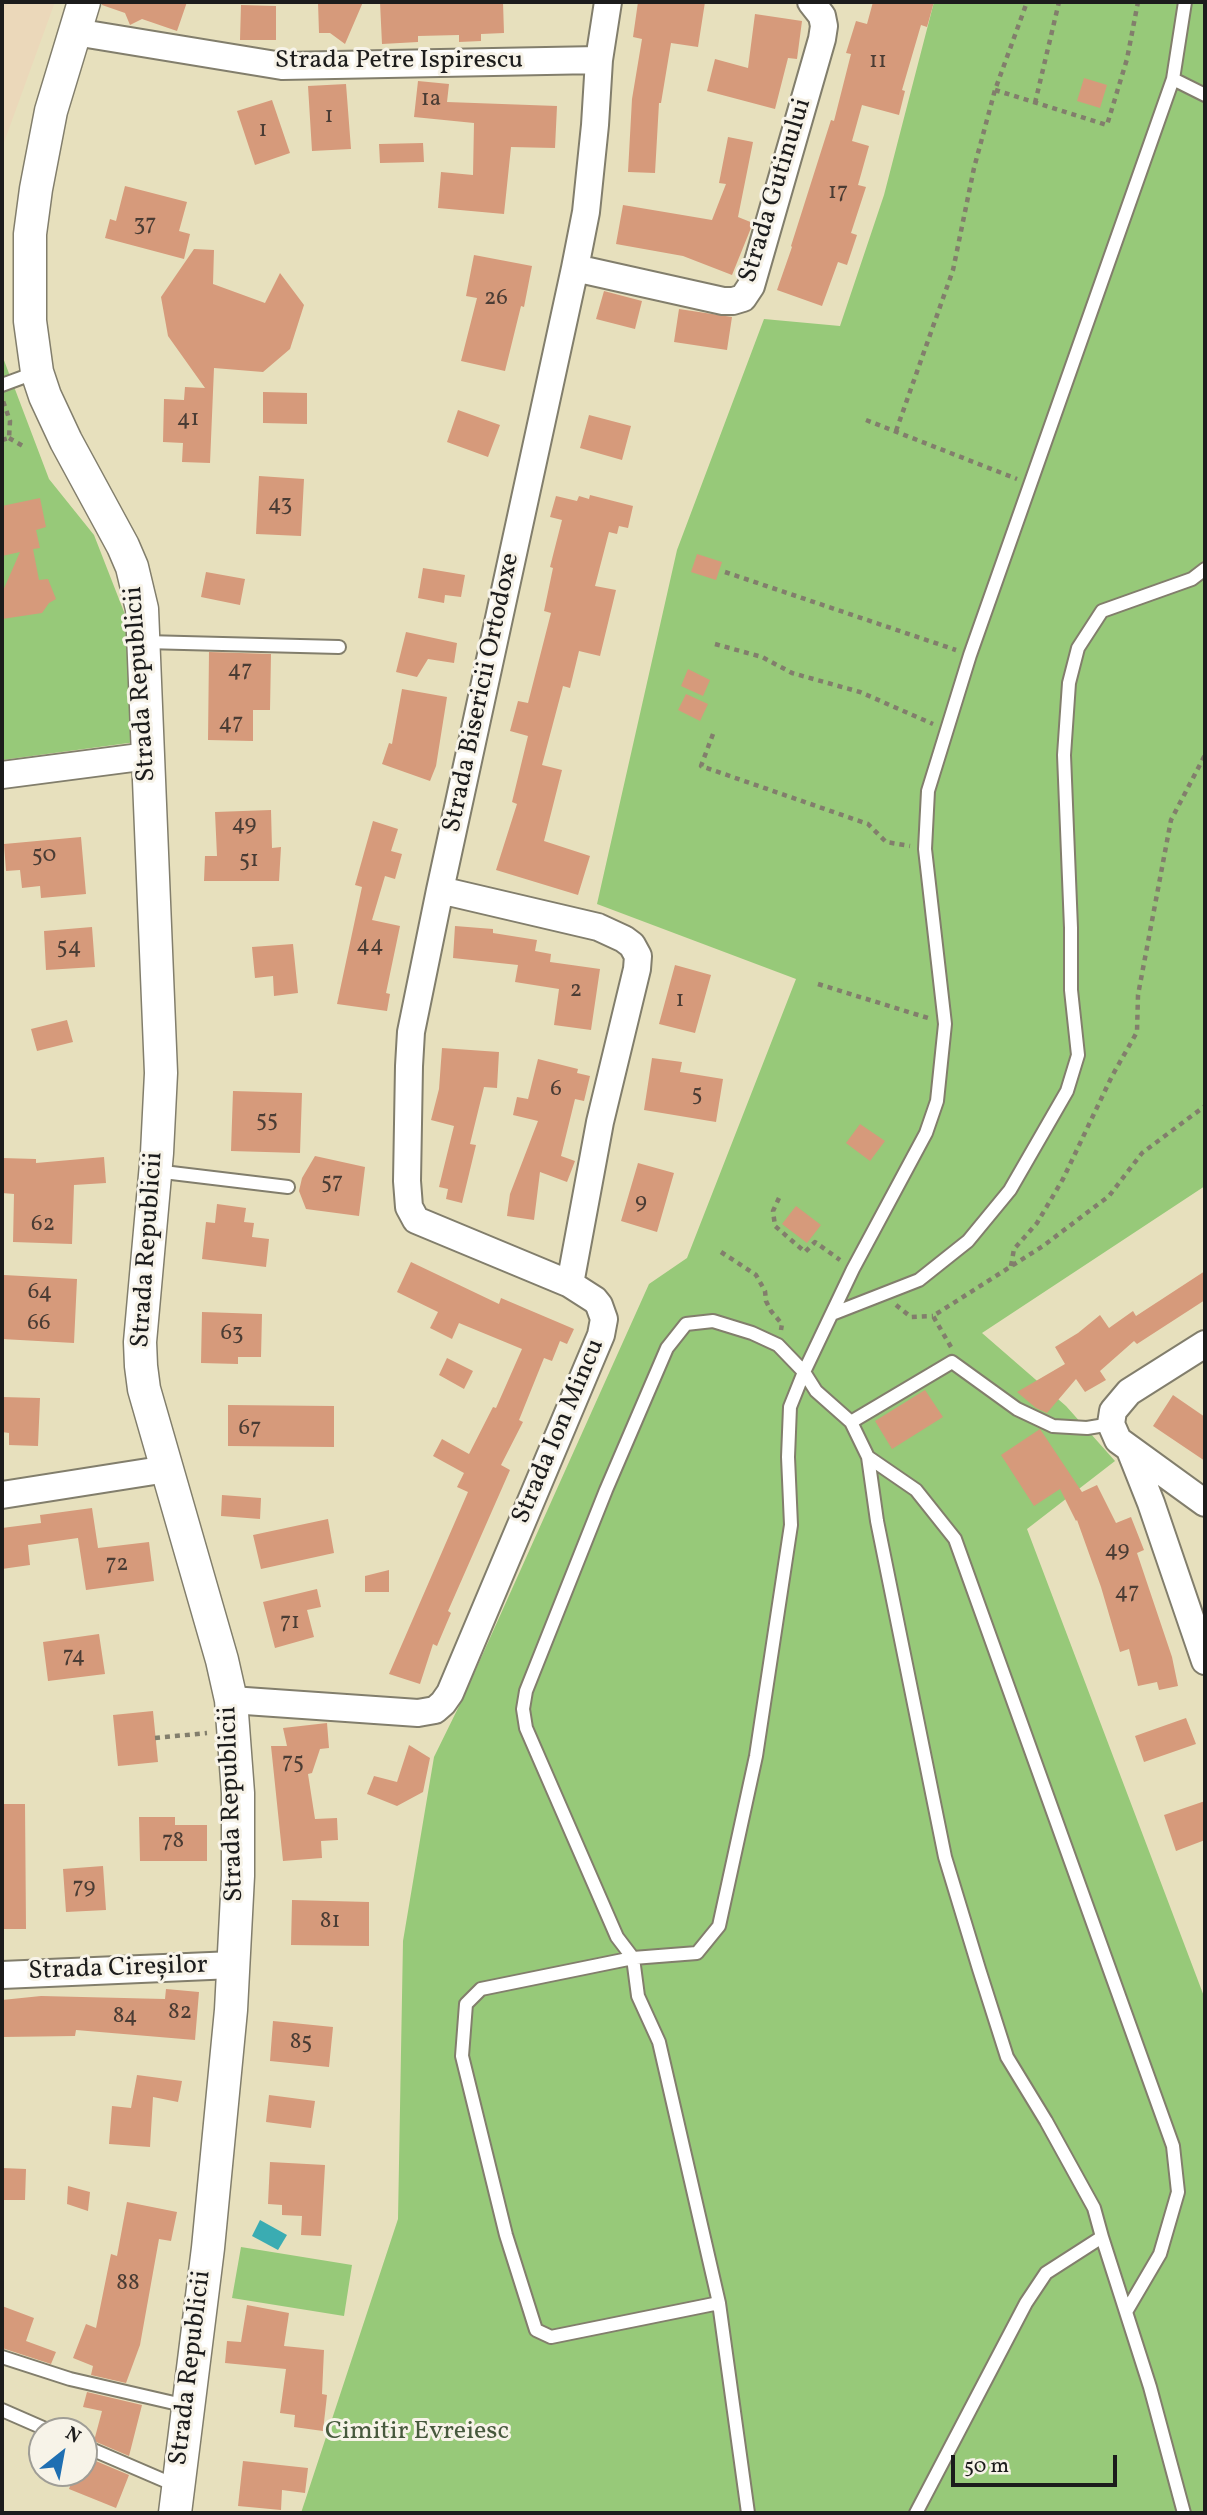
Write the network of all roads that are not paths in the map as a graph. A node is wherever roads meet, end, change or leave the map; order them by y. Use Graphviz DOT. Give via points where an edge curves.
graph roads {
  1 [pos="85,2"];
  2 [pos="608,2"];
  3 [pos="811,2"];
  4 [pos="1185,2"];
  5 [pos="75,32"];
  6 [pos="599,60"];
  7 [pos="1173,79"];
  8 [pos="1205,95"];
  9 [pos="576,268"];
  10 [pos="37,372"];
  11 [pos="2,385"];
  12 [pos="1205,569"];
  13 [pos="145,642"];
  14 [pos="339,647"];
  15 [pos="148,756"];
  16 [pos="2,775"];
  17 [pos="440,890"];
  18 [pos="155,1171"];
  19 [pos="288,1187"];
  20 [pos="570,1284"];
  21 [pos="832,1314"];
  22 [pos="1205,1344"];
  23 [pos="804,1372"];
  24 [pos="851,1422"];
  25 [pos="1111,1424"];
  26 [pos="1130,1450"];
  27 [pos="868,1457"];
  28 [pos="167,1469"];
  29 [pos="2,1495"];
  30 [pos="1205,1503"];
  31 [pos="1205,1661"];
  32 [pos="231,1700"];
  33 [pos="633,1958"];
  34 [pos="233,1965"];
  35 [pos="2,1975"];
  36 [pos="1102,2237"];
  37 [pos="719,2303"];
  38 [pos="1126,2312"];
  39 [pos="2,2357"];
  40 [pos="188,2406"];
  41 [pos="2,2410"];
  42 [pos="28,2421"];
  43 [pos="98,2454"];
  44 [pos="176,2500"];
  45 [pos="748,2513"];
  46 [pos="916,2513"];
  47 [pos="1184,2513"];
  1 -- 5 [label="street, Strada Republicii"];
  2 -- 6 [label="street, Strada Bisericii Ortodoxe"];
  3 -- 9 [label="street, Strada Gutinului" via="822,16 822,38 751,286 743,298 723,301"];
  4 -- 7 [label="lane"];
  5 -- 6 [label="street, Strada Petre Ispirescu" via="282,66"];
  5 -- 10 [label="street, Strada Republicii" via="48,122 30,234 30,321"];
  6 -- 9 [label="street, Strada Bisericii Ortodoxe" via="589,187"];
  7 -- 8 [label="lane"];
  7 -- 21 [label="lane" via="970,655 928,791 925,849 945,1024 937,1101 926,1133"];
  9 -- 17 [label="street, Strada Bisericii Ortodoxe"];
  10 -- 11 [label="lane"];
  10 -- 13 [label="street, Strada Republicii" via="66,440 132,567"];
  12 -- 21 [label="lane" via="1192,579 1102,611 1078,648 1069,683 1064,755 1071,990 1078,1055 1067,1091 1010,1190 968,1241 919,1280"];
  13 -- 14 [label="lane"];
  13 -- 15 [label="street, Strada Republicii"];
  15 -- 16 [label="street"];
  15 -- 18 [label="street, Strada Republicii" via="161,1073"];
  17 -- 20 [label="street, Strada Bisericii Ortodoxe" via="411,1032 410,1212 430,1227"];
  17 -- 20 [label="street" via="580,922 613,933 632,945 638,956 600,1122"];
  18 -- 19 [label="lane"];
  18 -- 28 [label="street, Strada Republicii" via="140,1342 144,1389"];
  20 -- 32 [label="street, Strada Ion Mincu" via="599,1306 604,1319 601,1335 443,1703 435,1710 418,1713"];
  21 -- 23 [label="lane"];
  22 -- 25 [label="street" via="1129,1392 1113,1411"];
  23 -- 24 [label="lane" via="816,1391"];
  23 -- 33 [label="lane" via="790,1407 792,1525 756,1756 719,1926 697,1953"];
  23 -- 33 [label="lane" via="778,1345 752,1333 713,1321 686,1324 667,1348 526,1691 526,1728 617,1937"];
  24 -- 25 [label="lane" via="951,1362 1017,1409 1053,1426"];
  24 -- 27 [label="lane"];
  25 -- 26 [label="street" via="1118,1440"];
  26 -- 30 [label="street"];
  26 -- 31 [label="street"];
  27 -- 36 [label="lane" via="879,1534 948,1869 1007,2057 1094,2208"];
  27 -- 38 [label="lane" via="916,1490 955,1539 1173,2146 1178,2192 1160,2254"];
  28 -- 29 [label="street"];
  28 -- 32 [label="street, Strada Republicii"];
  32 -- 34 [label="street, Strada Republicii" via="238,1793"];
  33 -- 37 [label="lane" via="638,1996 659,2042"];
  33 -- 37 [label="lane" via="481,1989 466,2004 462,2056 506,2235 536,2330 551,2337"];
  34 -- 35 [label="street, Strada Cireșilor"];
  34 -- 40 [label="street, Strada Republicii" via="209,2235"];
  36 -- 38 [label="lane"];
  36 -- 46 [label="lane" via="1046,2273"];
  37 -- 45 [label="lane"];
  38 -- 47 [label="lane"];
  39 -- 40 [label="lane" via="70,2379"];
  40 -- 44 [label="street, Strada Republicii"];
  41 -- 42 [label="lane"];
  43 -- 44 [label="lane"];
}
